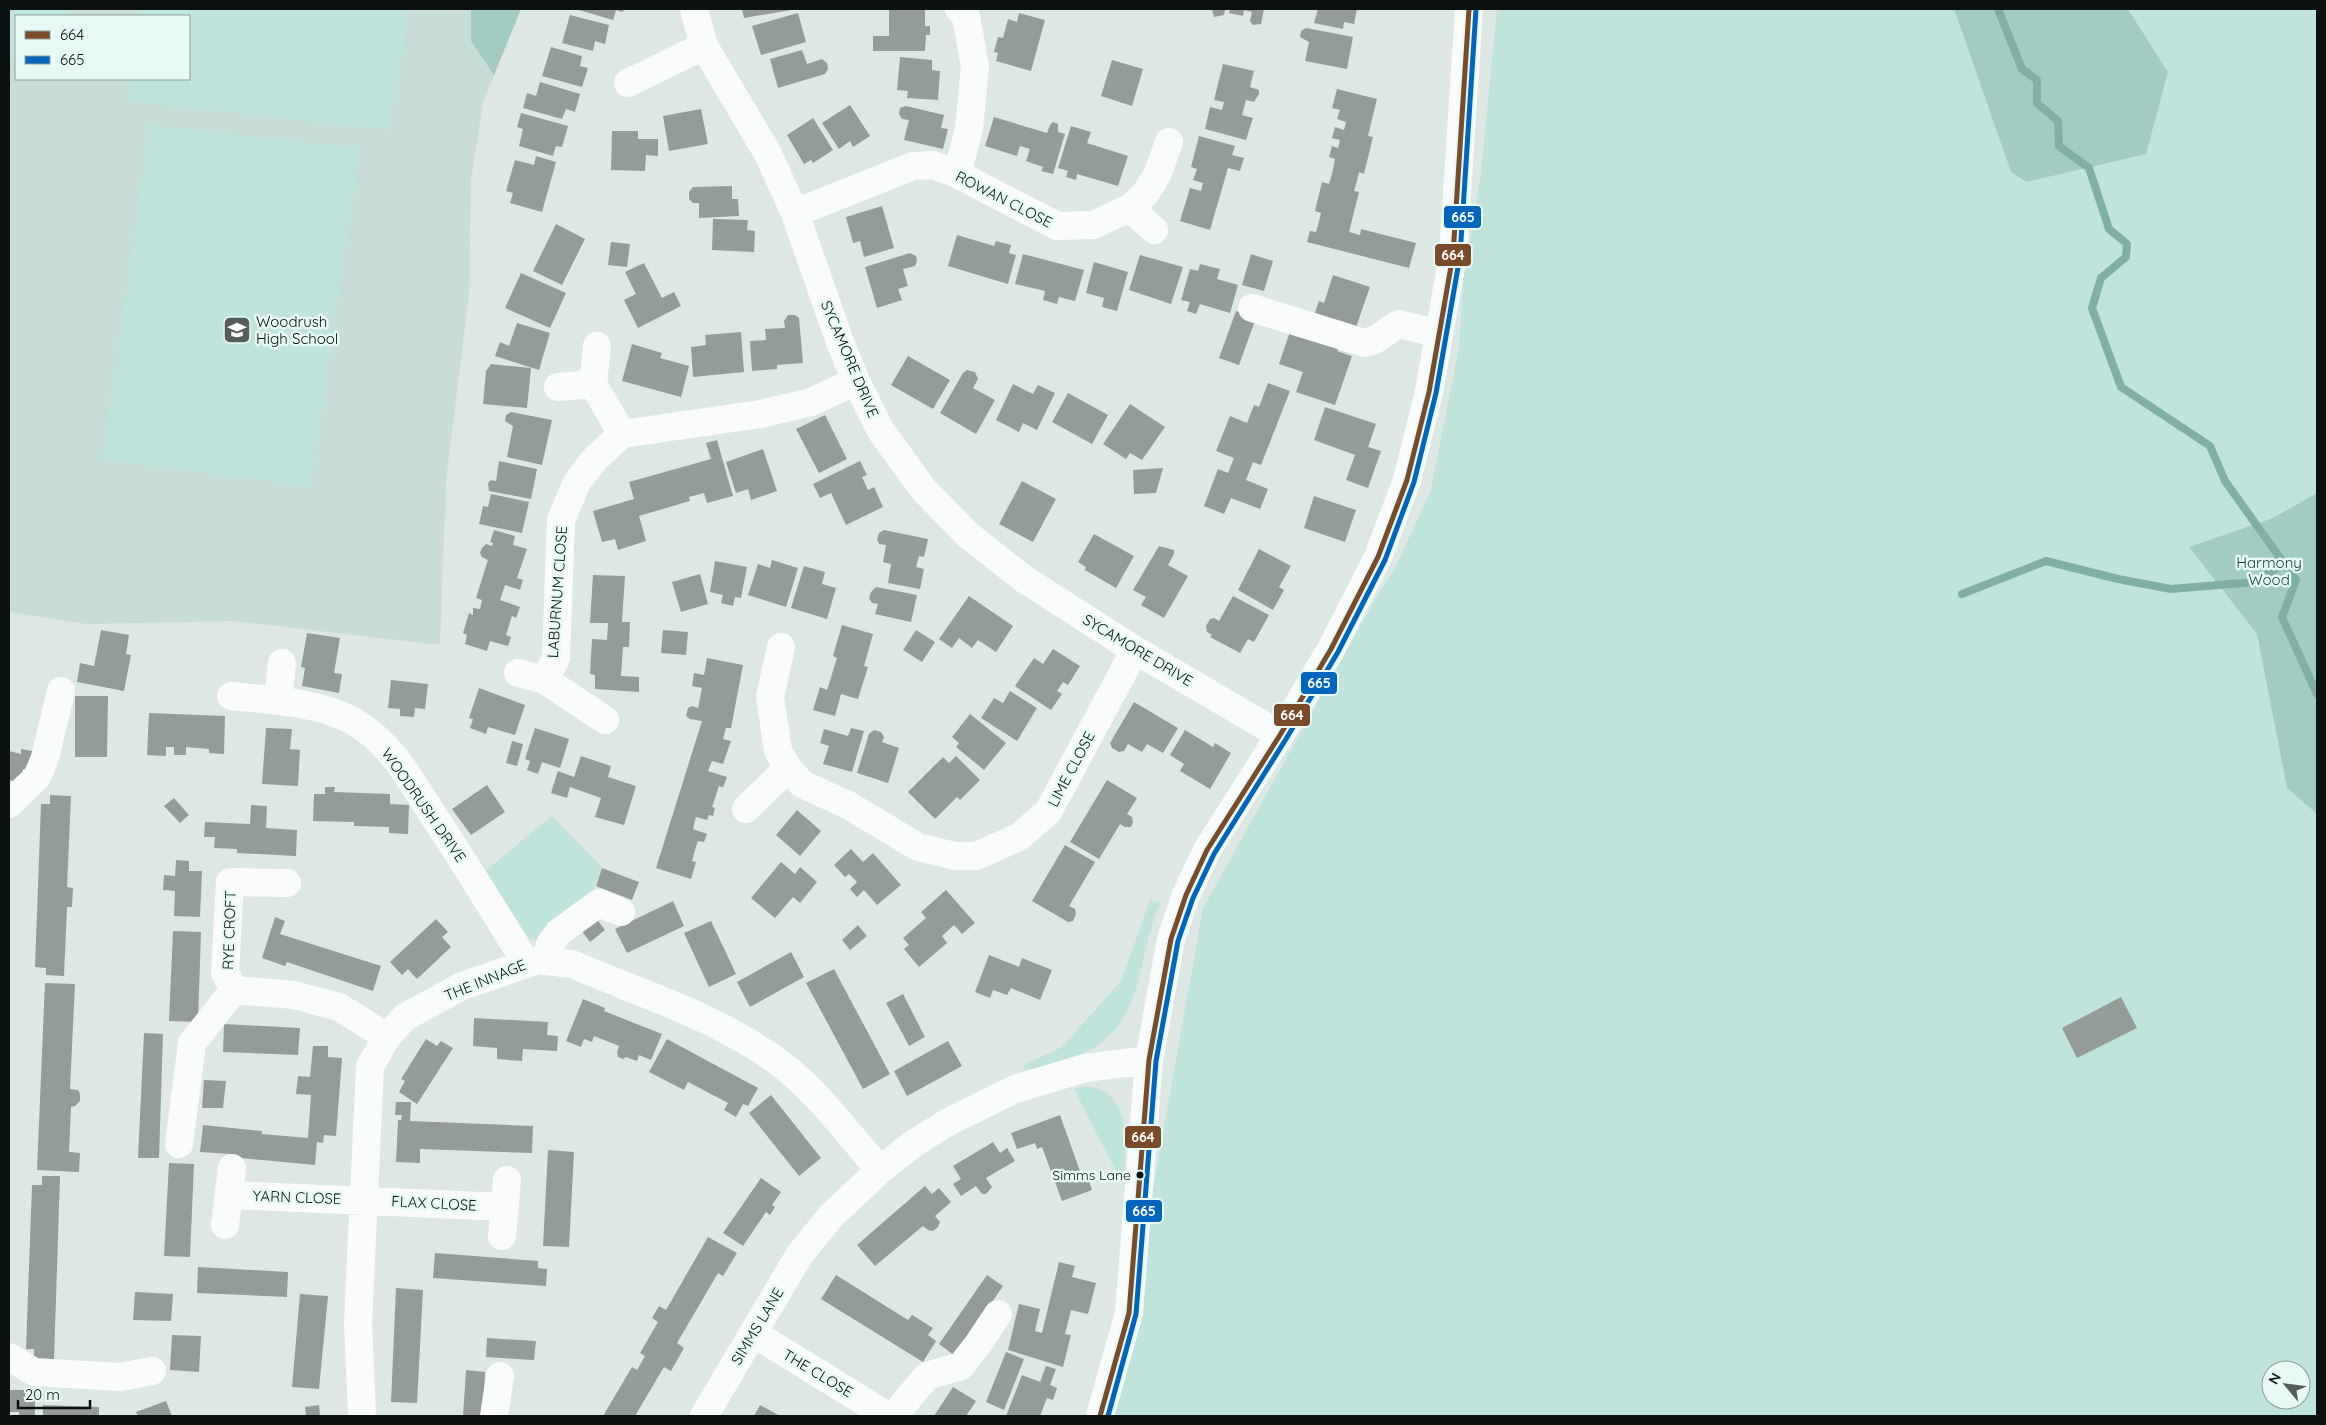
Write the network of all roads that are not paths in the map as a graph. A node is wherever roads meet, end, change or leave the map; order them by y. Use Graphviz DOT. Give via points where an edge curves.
graph roads {
  1 [pos="694,9"];
  2 [pos="959,9"];
  3 [pos="1468,9"];
  4 [pos="704,46"];
  5 [pos="628,83"];
  6 [pos="1169,142"];
  7 [pos="957,174"];
  8 [pos="1130,208"];
  9 [pos="795,213"];
  10 [pos="1154,230"];
  11 [pos="1252,308"];
  12 [pos="1440,334"];
  13 [pos="598,346"];
  14 [pos="856,381"];
  15 [pos="593,384"];
  16 [pos="558,386"];
  17 [pos="622,434"];
  18 [pos="781,647"];
  19 [pos="1135,650"];
  20 [pos="282,663"];
  21 [pos="518,673"];
  22 [pos="545,680"];
  23 [pos="61,691"];
  24 [pos="231,696"];
  25 [pos="278,701"];
  26 [pos="605,720"];
  27 [pos="1280,736"];
  28 [pos="788,768"];
  29 [pos="9,804"];
  30 [pos="746,809"];
  31 [pos="287,883"];
  32 [pos="621,912"];
  33 [pos="537,962"];
  34 [pos="234,990"];
  35 [pos="387,1037"];
  36 [pos="1149,1060"];
  37 [pos="179,1144"];
  38 [pos="232,1168"];
  39 [pos="880,1170"];
  40 [pos="507,1180"];
  41 [pos="229,1195"];
  42 [pos="364,1200"];
  43 [pos="504,1207"];
  44 [pos="225,1225"];
  45 [pos="502,1236"];
  46 [pos="998,1314"];
  47 [pos="752,1333"];
  48 [pos="9,1357"];
  49 [pos="152,1371"];
  50 [pos="500,1376"];
  51 [pos="362,1416"];
  52 [pos="494,1416"];
  53 [pos="704,1416"];
  54 [pos="1100,1416"];
  1 -- 4 [label="street, SYCAMORE DRIVE"];
  2 -- 7 [label="street" via="966,16 975,67 969,129"];
  3 -- 12 [label="street" via="1453,255"];
  4 -- 5 [label="street"];
  4 -- 9 [label="street, SYCAMORE DRIVE" via="767,152"];
  6 -- 8 [label="street, ROWAN CLOSE" via="1151,185"];
  7 -- 8 [label="street, ROWAN CLOSE" via="1057,226 1093,225"];
  7 -- 9 [label="street, ROWAN CLOSE" via="933,165 913,166"];
  8 -- 10 [label="street"];
  9 -- 14 [label="street, SYCAMORE DRIVE"];
  11 -- 12 [label="street" via="1365,344 1374,342 1386,330 1399,324"];
  12 -- 27 [label="street" via="1407,480 1378,557 1331,649"];
  13 -- 15 [label="street"];
  14 -- 17 [label="street" via="811,402 761,414"];
  14 -- 19 [label="street, SYCAMORE DRIVE" via="886,438 923,489 968,535 1024,579"];
  15 -- 16 [label="street"];
  15 -- 17 [label="street"];
  17 -- 22 [label="street, LABURNUM CLOSE" via="594,460 577,482 562,520 556,658"];
  18 -- 28 [label="street, LIME CLOSE" via="770,697 778,751"];
  19 -- 27 [label="street, SYCAMORE DRIVE"];
  19 -- 28 [label="street, LIME CLOSE" via="1048,812 1019,836 976,856 955,856 918,847 848,805 802,784"];
  20 -- 25 [label="street"];
  21 -- 22 [label="street, LABURNUM CLOSE"];
  22 -- 26 [label="street, LABURNUM CLOSE"];
  23 -- 29 [label="street" via="45,758 37,777"];
  24 -- 25 [label="street, WOODRUSH DRIVE"];
  25 -- 33 [label="street, WOODRUSH DRIVE" via="319,709 353,721 391,751 467,867"];
  27 -- 36 [label="street" via="1207,850 1186,895 1171,939"];
  28 -- 30 [label="street"];
  31 -- 34 [label="street, RYE CROFT" via="230,882 225,973"];
  32 -- 33 [label="street" via="599,903 559,932"];
  33 -- 35 [label="street, THE INNAGE" via="454,990 405,1017"];
  33 -- 39 [label="street, THE INNAGE" via="572,964 736,1035 782,1064"];
  34 -- 35 [label="street, RYE CROFT" via="294,995 339,1007"];
  34 -- 37 [label="street" via="192,1043"];
  35 -- 42 [label="street, THE INNAGE" via="370,1066"];
  36 -- 39 [label="street, SIMMS LANE" via="1085,1068 1015,1088 948,1122"];
  36 -- 54 [label="street" via="1129,1313"];
  38 -- 41 [label="street"];
  39 -- 47 [label="street, SIMMS LANE" via="831,1216 800,1254"];
  40 -- 43 [label="street"];
  41 -- 42 [label="street, YARN CLOSE"];
  41 -- 44 [label="street"];
  42 -- 43 [label="street, FLAX CLOSE"];
  42 -- 51 [label="street, THE INNAGE" via="358,1324"];
  43 -- 45 [label="street"];
  46 -- 47 [label="street, THE CLOSE" via="961,1366 927,1376 896,1413 886,1415"];
  47 -- 53 [label="street, SIMMS LANE"];
  48 -- 49 [label="street" via="34,1372 120,1377"];
  50 -- 52 [label="street"];
}
